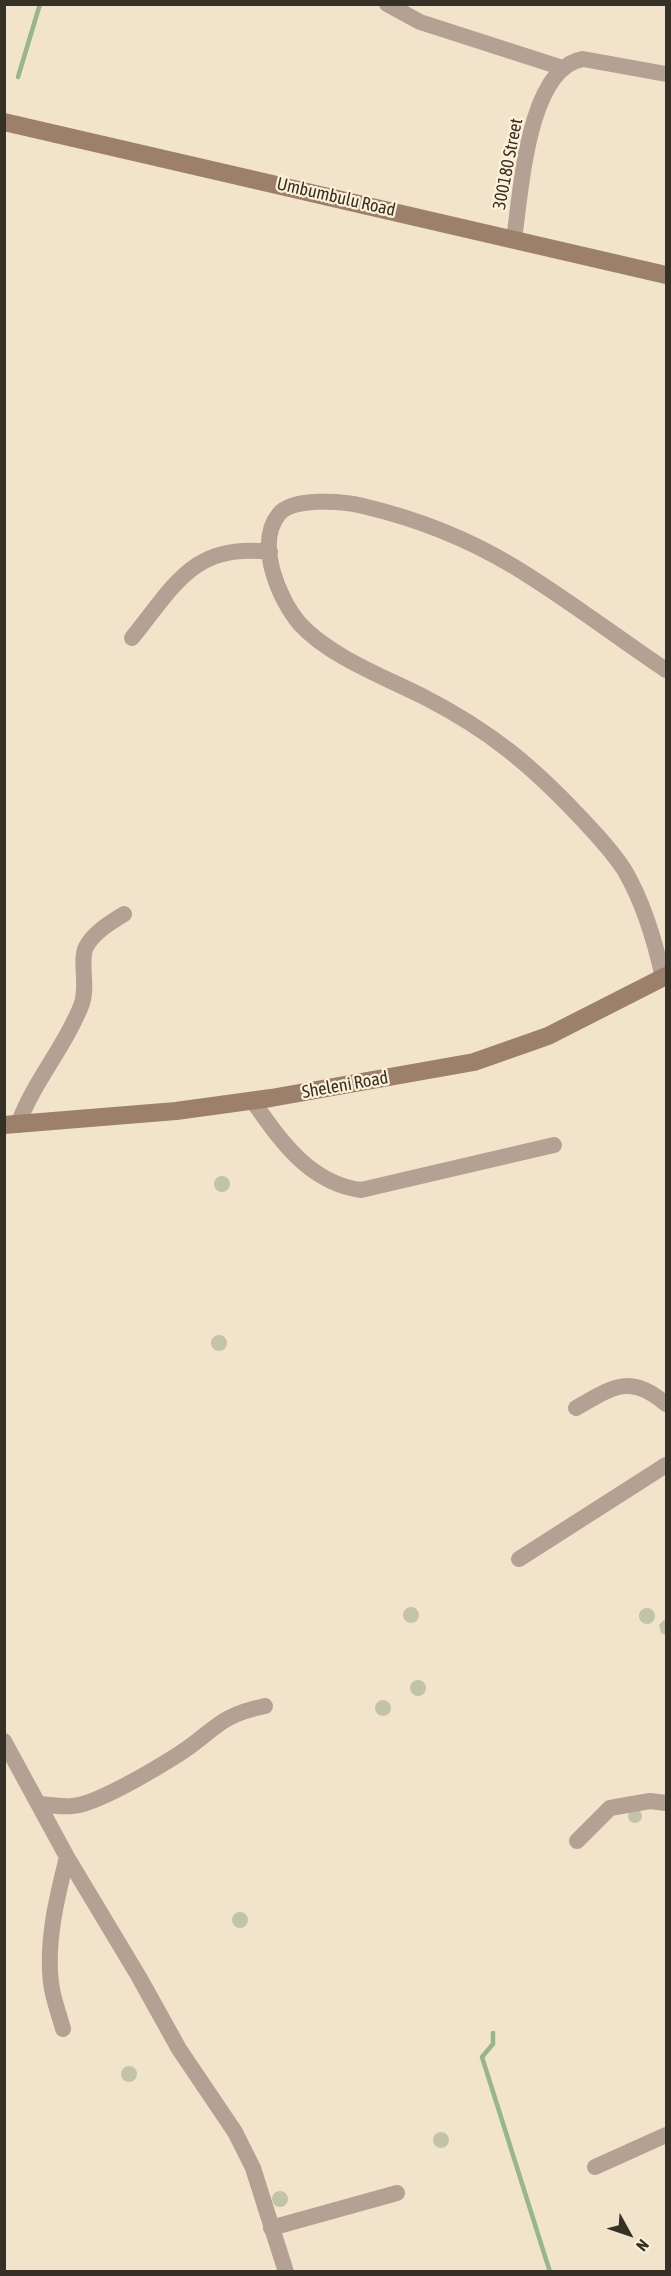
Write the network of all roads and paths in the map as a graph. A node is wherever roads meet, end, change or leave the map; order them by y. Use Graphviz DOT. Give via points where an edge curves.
graph roads {
  1 [pos="387,4"];
  2 [pos="563,68"];
  3 [pos="666,74"];
  4 [pos="4,122"];
  5 [pos="514,239"];
  6 [pos="666,275"];
  7 [pos="270,552"];
  8 [pos="132,638"];
  9 [pos="666,670"];
  10 [pos="124,914"];
  11 [pos="665,977"];
  12 [pos="252,1100"];
  13 [pos="11,1125"];
  14 [pos="554,1146"];
  15 [pos="666,1404"];
  16 [pos="576,1408"];
  17 [pos="666,1465"];
  18 [pos="519,1559"];
  19 [pos="265,1706"];
  20 [pos="4,1741"];
  21 [pos="666,1803"];
  22 [pos="40,1804"];
  23 [pos="577,1841"];
  24 [pos="67,1857"];
  25 [pos="63,2029"];
  26 [pos="666,2135"];
  27 [pos="595,2167"];
  28 [pos="397,2193"];
  29 [pos="271,2228"];
  30 [pos="286,2271"];
  1 -- 2 [label="street" via="420,22"];
  2 -- 3 [label="street" via="575,60 593,60"];
  2 -- 5 [label="street, 300180 Street" via="544,94 530,135"];
  4 -- 5 [label="main road, Umbumbulu Road"];
  5 -- 6 [label="main road, Umbumbulu Road"];
  7 -- 8 [label="street" via="246,548 199,562"];
  7 -- 9 [label="street" via="272,527 279,514 297,504 345,503 395,514 512,566"];
  7 -- 11 [label="street" via="288,609 313,636 486,732 520,758 596,834 624,870 641,903"];
  10 -- 13 [label="street" via="97,934 84,951 86,985 82,1005 66,1040"];
  11 -- 12 [label="main road, Sheleni Road" via="557,1032 474,1062"];
  12 -- 13 [label="main road, Sheleni Road" via="111,1118"];
  12 -- 14 [label="street" via="298,1159 327,1182 345,1188 361,1190"];
  15 -- 16 [label="street" via="647,1389 630,1384 605,1391"];
  17 -- 18 [label="street"];
  19 -- 22 [label="street" via="231,1715 178,1755 97,1798 73,1806"];
  20 -- 22 [label="street"];
  21 -- 23 [label="street" via="615,1806 604,1812"];
  22 -- 24 [label="street"];
  24 -- 25 [label="street" via="57,1898 50,1964"];
  24 -- 29 [label="street" via="178,2049 235,2132 253,2168"];
  26 -- 27 [label="street"];
  28 -- 29 [label="street"];
  29 -- 30 [label="street"];
}
